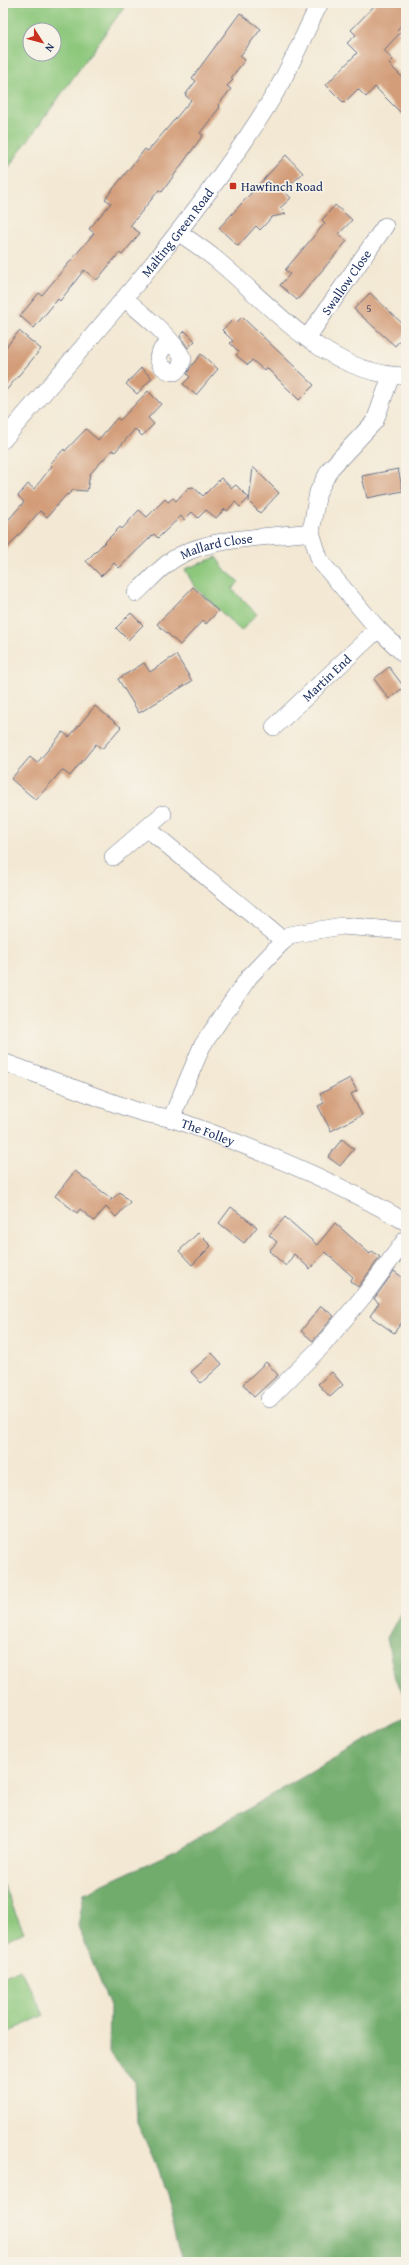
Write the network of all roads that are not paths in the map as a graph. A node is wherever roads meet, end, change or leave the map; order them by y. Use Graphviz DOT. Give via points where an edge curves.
graph roads {
  1 [pos="320,3"];
  2 [pos="385,226"];
  3 [pos="178,232"];
  4 [pos="125,299"];
  5 [pos="307,338"];
  6 [pos="171,343"];
  7 [pos="398,376"];
  8 [pos="3,440"];
  9 [pos="311,532"];
  10 [pos="136,592"];
  11 [pos="378,628"];
  12 [pos="406,656"];
  13 [pos="274,727"];
  14 [pos="163,814"];
  15 [pos="148,829"];
  16 [pos="113,857"];
  17 [pos="406,931"];
  18 [pos="284,941"];
  19 [pos="3,1062"];
  20 [pos="171,1119"];
  21 [pos="406,1222"];
  22 [pos="406,1239"];
  23 [pos="269,1399"];
  1 -- 3 [label="street, Malting Green Road" via="272,99 224,172"];
  2 -- 5 [label="street, Swallow Close"];
  3 -- 4 [label="street, Malting Green Road"];
  3 -- 5 [label="street" via="218,261 280,318"];
  4 -- 6 [label="street" via="157,326"];
  4 -- 8 [label="street, Malting Green Road"];
  5 -- 7 [label="street" via="343,361"];
  7 -- 9 [label="street" via="375,421 330,470 318,492"];
  9 -- 10 [label="street, Mallard Close" via="196,548 175,558"];
  9 -- 11 [label="street" via="320,561"];
  11 -- 12 [label="street"];
  11 -- 13 [label="street, Martin End"];
  14 -- 15 [label="street"];
  15 -- 16 [label="street"];
  15 -- 18 [label="street"];
  17 -- 18 [label="street" via="342,926 289,935"];
  18 -- 20 [label="street" via="249,977 202,1046"];
  19 -- 20 [label="street, The Folley" via="138,1111"];
  20 -- 21 [label="street, The Folley" via="311,1173"];
  22 -- 23 [label="street" via="322,1346"];
}
